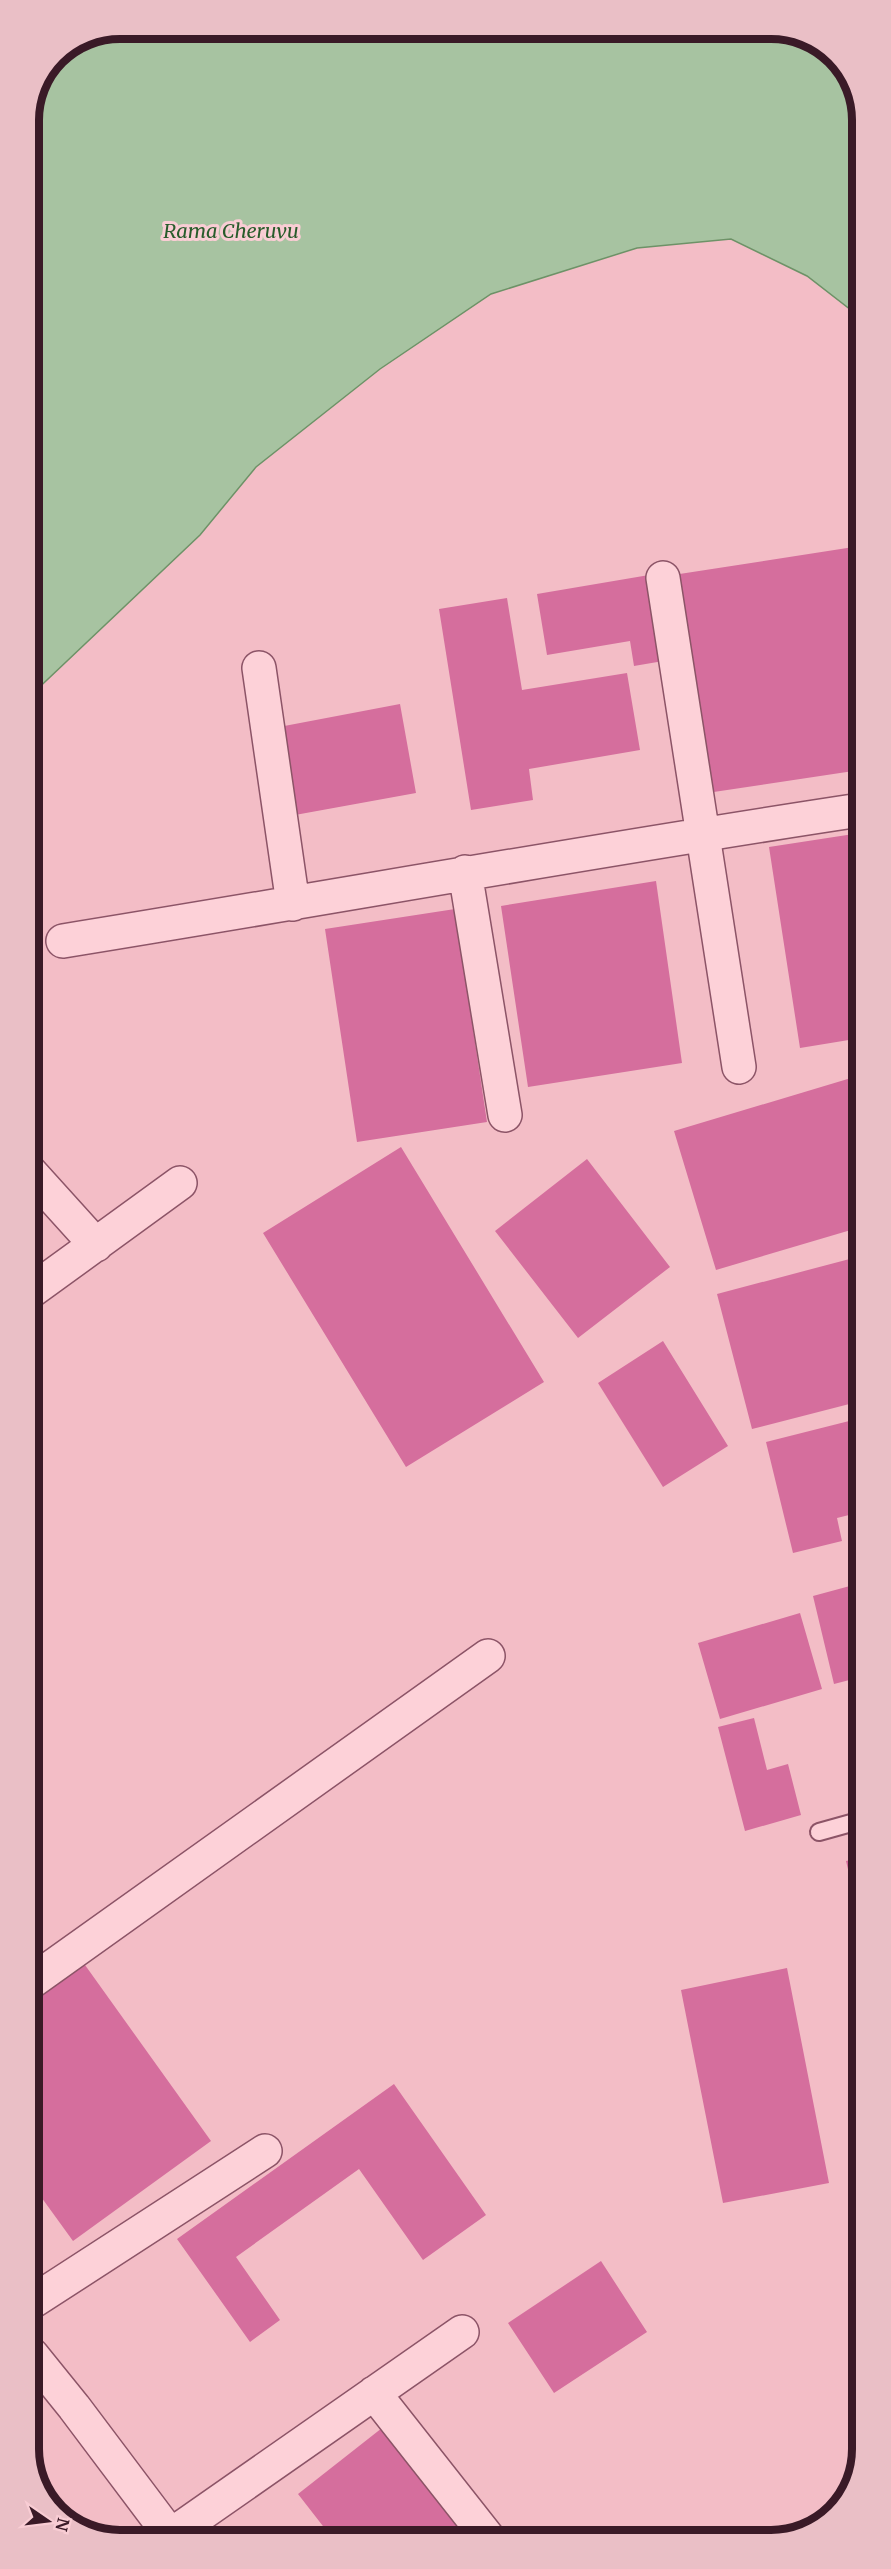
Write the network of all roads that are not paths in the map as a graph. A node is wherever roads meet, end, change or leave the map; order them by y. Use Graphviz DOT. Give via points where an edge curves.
graph roads {
  1 [pos="663,578"];
  2 [pos="259,668"];
  3 [pos="852,811"];
  4 [pos="704,834"];
  5 [pos="465,872"];
  6 [pos="293,904"];
  7 [pos="63,941"];
  8 [pos="739,1067"];
  9 [pos="505,1115"];
  10 [pos="39,1182"];
  11 [pos="180,1183"];
  12 [pos="96,1245"];
  13 [pos="39,1286"];
  14 [pos="488,1656"];
  15 [pos="852,1823"];
  16 [pos="819,1832"];
  17 [pos="39,1976"];
  18 [pos="265,2151"];
  19 [pos="39,2297"];
  20 [pos="462,2332"];
  21 [pos="39,2364"];
  22 [pos="374,2393"];
  23 [pos="163,2530"];
  24 [pos="182,2530"];
  25 [pos="482,2530"];
  1 -- 4 [label="street"];
  2 -- 6 [label="street"];
  3 -- 4 [label="street"];
  4 -- 5 [label="street"];
  4 -- 8 [label="street"];
  5 -- 6 [label="street"];
  5 -- 9 [label="street"];
  6 -- 7 [label="street"];
  10 -- 12 [label="street"];
  11 -- 12 [label="street"];
  12 -- 13 [label="street"];
  14 -- 17 [label="street"];
  15 -- 16 [label="lane"];
  18 -- 19 [label="street"];
  20 -- 22 [label="street"];
  21 -- 23 [label="street"];
  22 -- 24 [label="street"];
  22 -- 25 [label="street"];
}
